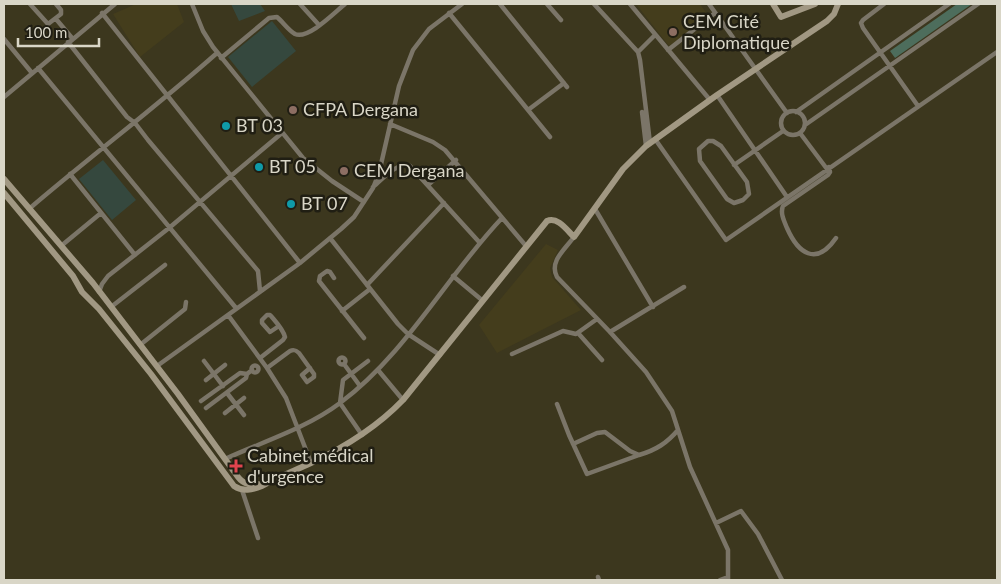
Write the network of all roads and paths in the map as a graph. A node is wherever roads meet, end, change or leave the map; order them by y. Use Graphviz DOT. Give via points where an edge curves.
graph roads {
  1 [pos="30,4"];
  2 [pos="56,4"];
  3 [pos="115,4"];
  4 [pos="192,4"];
  5 [pos="300,4"];
  6 [pos="345,4"];
  7 [pos="462,4"];
  8 [pos="500,4"];
  9 [pos="547,4"];
  10 [pos="594,4"];
  11 [pos="630,4"];
  12 [pos="773,4"];
  13 [pos="815,4"];
  14 [pos="838,4"];
  15 [pos="884,4"];
  16 [pos="949,4"];
  17 [pos="978,4"];
  18 [pos="711,5"];
  19 [pos="102,13"];
  20 [pos="449,13"];
  21 [pos="715,13"];
  22 [pos="56,19"];
  23 [pos="561,20"];
  24 [pos="319,25"];
  25 [pos="655,35"];
  26 [pos="4,38"];
  27 [pos="70,40"];
  28 [pos="668,50"];
  29 [pos="638,52"];
  30 [pos="880,52"];
  31 [pos="997,52"];
  32 [pos="217,53"];
  33 [pos="221,58"];
  34 [pos="890,66"];
  35 [pos="38,68"];
  36 [pos="756,69"];
  37 [pos="32,73"];
  38 [pos="717,95"];
  39 [pos="168,96"];
  40 [pos="4,97"];
  41 [pos="710,100"];
  42 [pos="918,106"];
  43 [pos="528,110"];
  44 [pos="642,112"];
  45 [pos="796,112"];
  46 [pos="786,113"];
  47 [pos="135,122"];
  48 [pos="390,124"];
  49 [pos="805,125"];
  50 [pos="783,131"];
  51 [pos="282,133"];
  52 [pos="800,133"];
  53 [pos="550,137"];
  54 [pos="651,143"];
  55 [pos="103,148"];
  56 [pos="755,151"];
  57 [pos="456,160"];
  58 [pos="734,165"];
  59 [pos="828,168"];
  60 [pos="70,174"];
  61 [pos="231,176"];
  62 [pos="4,179"];
  63 [pos="428,185"];
  64 [pos="373,188"];
  65 [pos="4,193"];
  66 [pos="787,197"];
  67 [pos="200,202"];
  68 [pos="364,202"];
  69 [pos="444,203"];
  70 [pos="30,209"];
  71 [pos="595,209"];
  72 [pos="101,213"];
  73 [pos="502,218"];
  74 [pos="169,228"];
  75 [pos="574,237"];
  76 [pos="330,238"];
  77 [pos="836,238"];
  78 [pos="480,243"];
  79 [pos="60,246"];
  80 [pos="526,246"];
  81 [pos="135,254"];
  82 [pos="300,263"];
  83 [pos="165,265"];
  84 [pos="453,276"];
  85 [pos="334,278"];
  86 [pos="90,280"];
  87 [pos="369,287"];
  88 [pos="684,287"];
  89 [pos="80,289"];
  90 [pos="98,291"];
  91 [pos="260,291"];
  92 [pos="88,298"];
  93 [pos="483,301"];
  94 [pos="186,302"];
  95 [pos="111,307"];
  96 [pos="653,307"];
  97 [pos="236,308"];
  98 [pos="342,311"];
  99 [pos="228,315"];
  100 [pos="597,319"];
  101 [pos="279,326"];
  102 [pos="610,332"];
  103 [pos="578,333"];
  104 [pos="408,334"];
  105 [pos="364,338"];
  106 [pos="140,345"];
  107 [pos="512,354"];
  108 [pos="440,355"];
  109 [pos="368,360"];
  110 [pos="602,360"];
  111 [pos="204,361"];
  112 [pos="262,361"];
  113 [pos="344,364"];
  114 [pos="225,365"];
  115 [pos="157,366"];
  116 [pos="267,368"];
  117 [pos="310,368"];
  118 [pos="378,370"];
  119 [pos="351,373"];
  120 [pos="214,374"];
  121 [pos="247,374"];
  122 [pos="206,380"];
  123 [pos="222,386"];
  124 [pos="360,386"];
  125 [pos="227,393"];
  126 [pos="244,398"];
  127 [pos="403,400"];
  128 [pos="201,401"];
  129 [pos="340,403"];
  130 [pos="557,404"];
  131 [pos="236,405"];
  132 [pos="206,408"];
  133 [pos="225,413"];
  134 [pos="244,415"];
  135 [pos="298,426"];
  136 [pos="678,430"];
  137 [pos="362,435"];
  138 [pos="573,444"];
  139 [pos="639,455"];
  140 [pos="225,459"];
  141 [pos="311,463"];
  142 [pos="270,482"];
  143 [pos="242,490"];
  144 [pos="716,523"];
  145 [pos="258,538"];
  146 [pos="728,578"];
  147 [pos="720,580"];
  148 [pos="782,580"];
  1 -- 22 [label="street" via="47,24"];
  2 -- 22 [label="street" via="62,13"];
  3 -- 19 [label="street"];
  4 -- 32 [label="street"];
  5 -- 24 [label="street"];
  6 -- 24 [label="street"];
  7 -- 20 [label="street"];
  8 -- 43 [label="street" via="566,85"];
  9 -- 23 [label="street"];
  10 -- 29 [label="street"];
  11 -- 25 [label="street"];
  12 -- 13 [label="street" via="781,17"];
  14 -- 36 [label="street" via="826,21"];
  15 -- 30 [label="street" via="861,23"];
  16 -- 30 [label="street"];
  17 -- 34 [label="street"];
  18 -- 21 [label="street"];
  19 -- 27 [label="street"];
  19 -- 39 [label="street"];
  20 -- 43 [label="street"];
  20 -- 48 [label="street" via="424,33 413,50"];
  21 -- 28 [label="street"];
  21 -- 36 [label="street"];
  22 -- 27 [label="street"];
  24 -- 33 [label="street" via="307,34 298,35 280,19 272,17"];
  25 -- 28 [label="street"];
  25 -- 29 [label="street"];
  26 -- 37 [label="street"];
  27 -- 35 [label="street"];
  27 -- 47 [label="street" via="127,116"];
  28 -- 41 [label="street"];
  29 -- 54 [label="street"];
  30 -- 34 [label="street"];
  30 -- 45 [label="street"];
  31 -- 42 [label="street"];
  32 -- 33 [label="street"];
  32 -- 39 [label="street"];
  33 -- 51 [label="street"];
  34 -- 42 [label="street"];
  34 -- 49 [label="street"];
  35 -- 37 [label="street"];
  35 -- 55 [label="street"];
  36 -- 38 [label="street"];
  36 -- 46 [label="street"];
  37 -- 40 [label="street"];
  38 -- 41 [label="street"];
  38 -- 56 [label="street"];
  39 -- 47 [label="street"];
  39 -- 61 [label="street"];
  41 -- 54 [label="street"];
  42 -- 59 [label="street"];
  43 -- 53 [label="street"];
  44 -- 54 [label="street"];
  45 -- 46 [label="street"];
  45 -- 49 [label="street" via="804,117"];
  46 -- 50 [label="street" via="781,123"];
  47 -- 55 [label="street"];
  47 -- 67 [label="street"];
  48 -- 57 [label="street" via="433,142"];
  48 -- 64 [label="street"];
  49 -- 52 [label="street"];
  50 -- 52 [label="street" via="790,135"];
  50 -- 56 [label="street"];
  51 -- 61 [label="street"];
  51 -- 68 [label="street" via="310,164"];
  52 -- 59 [label="street"];
  54 -- 66 [label="street" via="726,240"];
  54 -- 71 [label="street" via="624,169"];
  55 -- 60 [label="street"];
  55 -- 74 [label="street"];
  56 -- 58 [label="street"];
  56 -- 66 [label="street"];
  57 -- 63 [label="street"];
  57 -- 73 [label="street"];
  58 -- 58 [label="street" via="718,143 708,141 699,149 700,161 727,199 738,202 747,197 749,189"];
  59 -- 66 [label="street"];
  59 -- 77 [label="street" via="828,175 781,210 792,238 802,251 819,254"];
  60 -- 70 [label="street"];
  60 -- 72 [label="street"];
  61 -- 67 [label="street"];
  61 -- 82 [label="street"];
  62 -- 70 [label="street"];
  63 -- 64 [label="street" via="413,168 404,165 398,166"];
  63 -- 69 [label="street"];
  64 -- 68 [label="street"];
  65 -- 89 [label="street" via="73,276"];
  67 -- 74 [label="street"];
  67 -- 91 [label="street" via="258,271"];
  68 -- 76 [label="street" via="348,223"];
  69 -- 78 [label="street"];
  69 -- 87 [label="street"];
  70 -- 79 [label="street"];
  71 -- 75 [label="street"];
  71 -- 96 [label="street"];
  72 -- 79 [label="street"];
  72 -- 81 [label="street"];
  73 -- 78 [label="street"];
  73 -- 80 [label="street"];
  74 -- 81 [label="street"];
  74 -- 97 [label="street"];
  75 -- 80 [label="street" via="551,219"];
  75 -- 100 [label="street" via="555,263 554,270"];
  76 -- 82 [label="street"];
  76 -- 87 [label="street"];
  78 -- 84 [label="street"];
  79 -- 86 [label="street"];
  80 -- 93 [label="street"];
  81 -- 90 [label="street" via="106,278"];
  82 -- 91 [label="street"];
  83 -- 95 [label="street"];
  84 -- 93 [label="street"];
  84 -- 104 [label="street"];
  85 -- 98 [label="street" via="327,271 319,280"];
  86 -- 89 [label="street"];
  86 -- 90 [label="street"];
  87 -- 98 [label="street"];
  87 -- 104 [label="street"];
  88 -- 96 [label="street"];
  89 -- 92 [label="street"];
  90 -- 92 [label="street"];
  90 -- 95 [label="street"];
  91 -- 97 [label="street"];
  92 -- 143 [label="street" via="151,374 234,486"];
  93 -- 108 [label="street"];
  94 -- 106 [label="street" via="185,309"];
  95 -- 106 [label="street"];
  96 -- 102 [label="street"];
  97 -- 99 [label="street"];
  98 -- 105 [label="street"];
  99 -- 112 [label="street"];
  99 -- 115 [label="street"];
  100 -- 102 [label="street"];
  100 -- 103 [label="street"];
  101 -- 112 [label="street" via="285,338"];
  102 -- 136 [label="street" via="659,390 672,411"];
  103 -- 107 [label="street" via="563,331"];
  103 -- 110 [label="street"];
  104 -- 108 [label="street"];
  104 -- 118 [label="street"];
  106 -- 115 [label="street"];
  108 -- 127 [label="street"];
  109 -- 119 [label="street"];
  111 -- 120 [label="street"];
  112 -- 116 [label="street"];
  112 -- 121 [label="street" via="256,372 252,370"];
  113 -- 119 [label="street"];
  114 -- 120 [label="street"];
  115 -- 140 [label="street"];
  116 -- 117 [label="street" via="292,350"];
  116 -- 135 [label="street" via="286,398"];
  118 -- 124 [label="street"];
  118 -- 127 [label="street"];
  119 -- 124 [label="street"];
  119 -- 129 [label="street" via="342,382"];
  120 -- 122 [label="street"];
  120 -- 123 [label="street"];
  121 -- 123 [label="street" via="240,373"];
  121 -- 125 [label="street"];
  123 -- 128 [label="street"];
  124 -- 129 [label="street"];
  125 -- 131 [label="street"];
  125 -- 132 [label="street"];
  126 -- 131 [label="street"];
  127 -- 137 [label="street"];
  129 -- 135 [label="street"];
  129 -- 137 [label="street"];
  130 -- 138 [label="street"];
  131 -- 133 [label="street"];
  131 -- 134 [label="street"];
  135 -- 140 [label="street"];
  135 -- 141 [label="street"];
  136 -- 139 [label="street" via="659,448"];
  136 -- 144 [label="street" via="690,467"];
  137 -- 141 [label="street"];
  138 -- 139 [label="street" via="605,432"];
  138 -- 139 [label="street" via="587,474"];
  140 -- 142 [label="street" via="243,482 253,485"];
  141 -- 142 [label="street"];
  142 -- 143 [label="street"];
  143 -- 145 [label="street"];
  144 -- 146 [label="street" via="728,550"];
  144 -- 148 [label="street" via="741,511 758,534"];
  146 -- 147 [label="street"];
}
